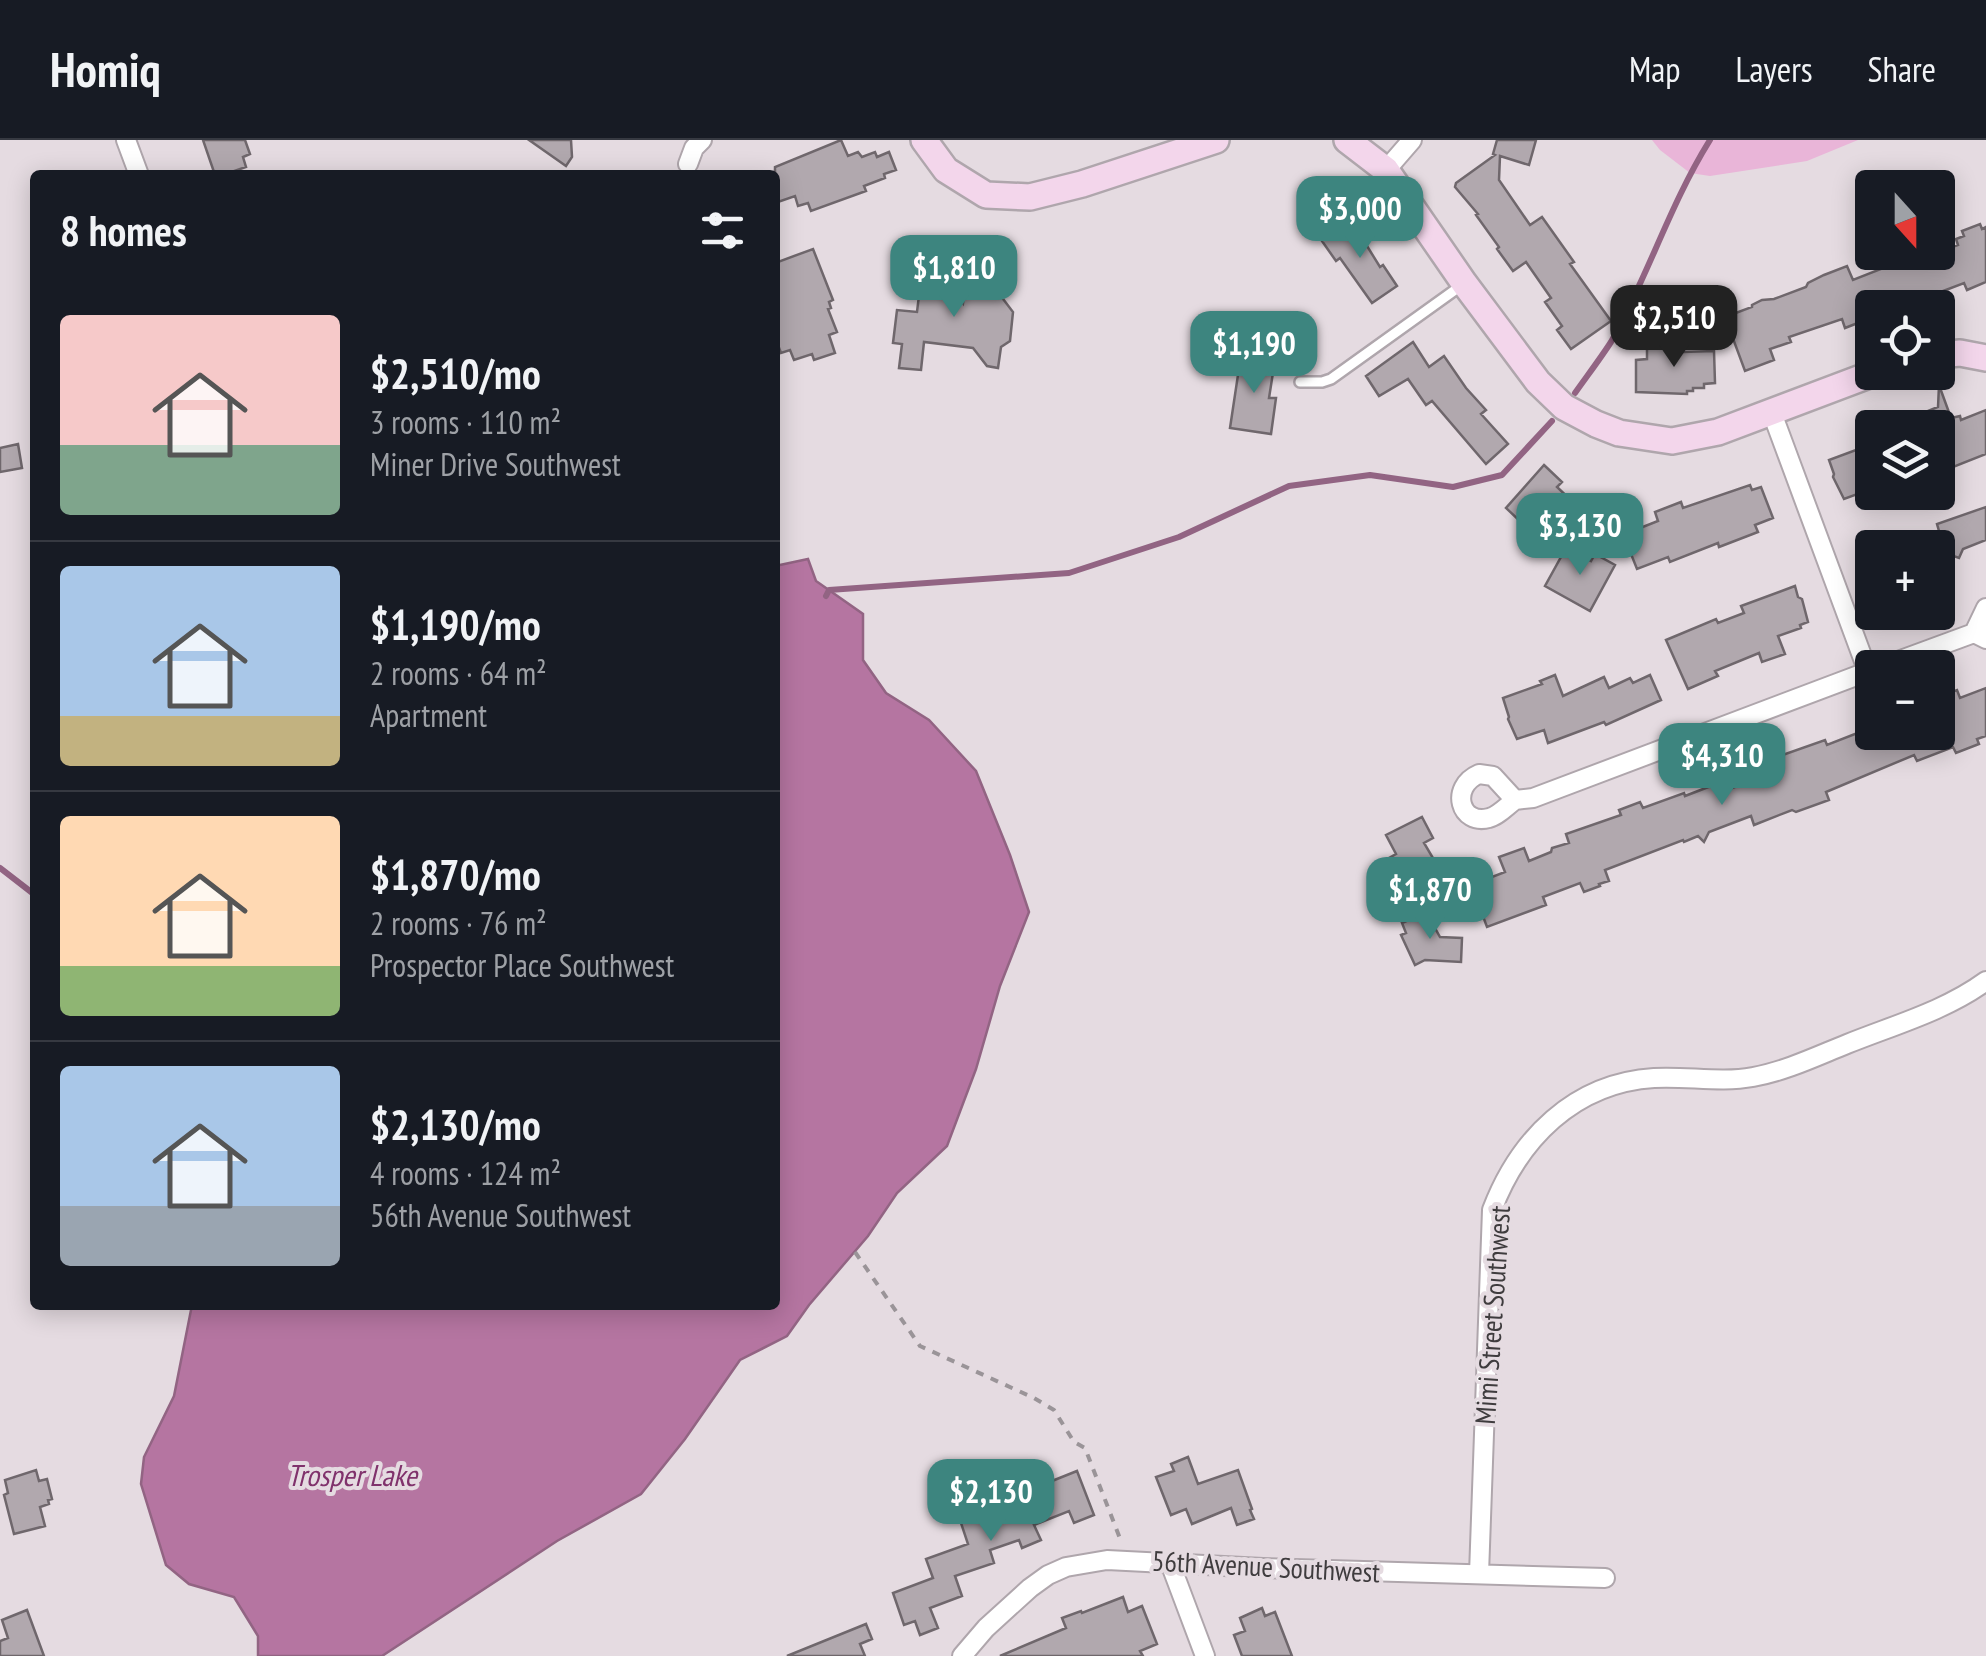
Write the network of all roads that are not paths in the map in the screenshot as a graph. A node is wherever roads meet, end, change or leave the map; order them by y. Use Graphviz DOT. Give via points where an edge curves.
graph roads {
  1 [pos="126,140"];
  2 [pos="702,140"];
  3 [pos="924,140"];
  4 [pos="1347,140"];
  5 [pos="1412,140"];
  6 [pos="1204,142"];
  7 [pos="688,164"];
  8 [pos="136,170"];
  9 [pos="1386,170"];
  10 [pos="1464,284"];
  11 [pos="1955,354"];
  12 [pos="1986,358"];
  13 [pos="1855,380"];
  14 [pos="1300,382"];
  15 [pos="1772,412"];
  16 [pos="1986,608"];
  17 [pos="1980,636"];
  18 [pos="1866,650"];
  19 [pos="1936,650"];
  20 [pos="1855,677"];
  21 [pos="1515,800"];
  22 [pos="1986,981"];
  23 [pos="1170,1563"];
  24 [pos="1479,1574"];
  25 [pos="1604,1578"];
  26 [pos="962,1656"];
  27 [pos="1205,1656"];
  1 -- 8 [label="street"];
  2 -- 7 [label="street"];
  3 -- 6 [label="street" via="946,170 986,195 1030,197"];
  4 -- 9 [label="street"];
  5 -- 9 [label="street"];
  9 -- 10 [label="street"];
  10 -- 14 [label="lane" via="1331,379"];
  10 -- 15 [label="street" via="1538,382 1596,424 1672,441"];
  11 -- 12 [label="street"];
  13 -- 15 [label="street"];
  15 -- 18 [label="street"];
  16 -- 17 [label="street"];
  17 -- 19 [label="street"];
  20 -- 21 [label="street"];
  22 -- 24 [label="street, Mimi Street Southwest" via="1946,1005 1776,1072 1733,1080 1650,1078 1610,1087 1559,1112 1528,1144 1492,1210"];
  23 -- 24 [label="street, 56th Avenue Southwest"];
  23 -- 26 [label="street, 56th Avenue Southwest" via="1081,1563 1048,1575"];
  23 -- 27 [label="street"];
  24 -- 25 [label="street, 56th Avenue Southwest"];
}
